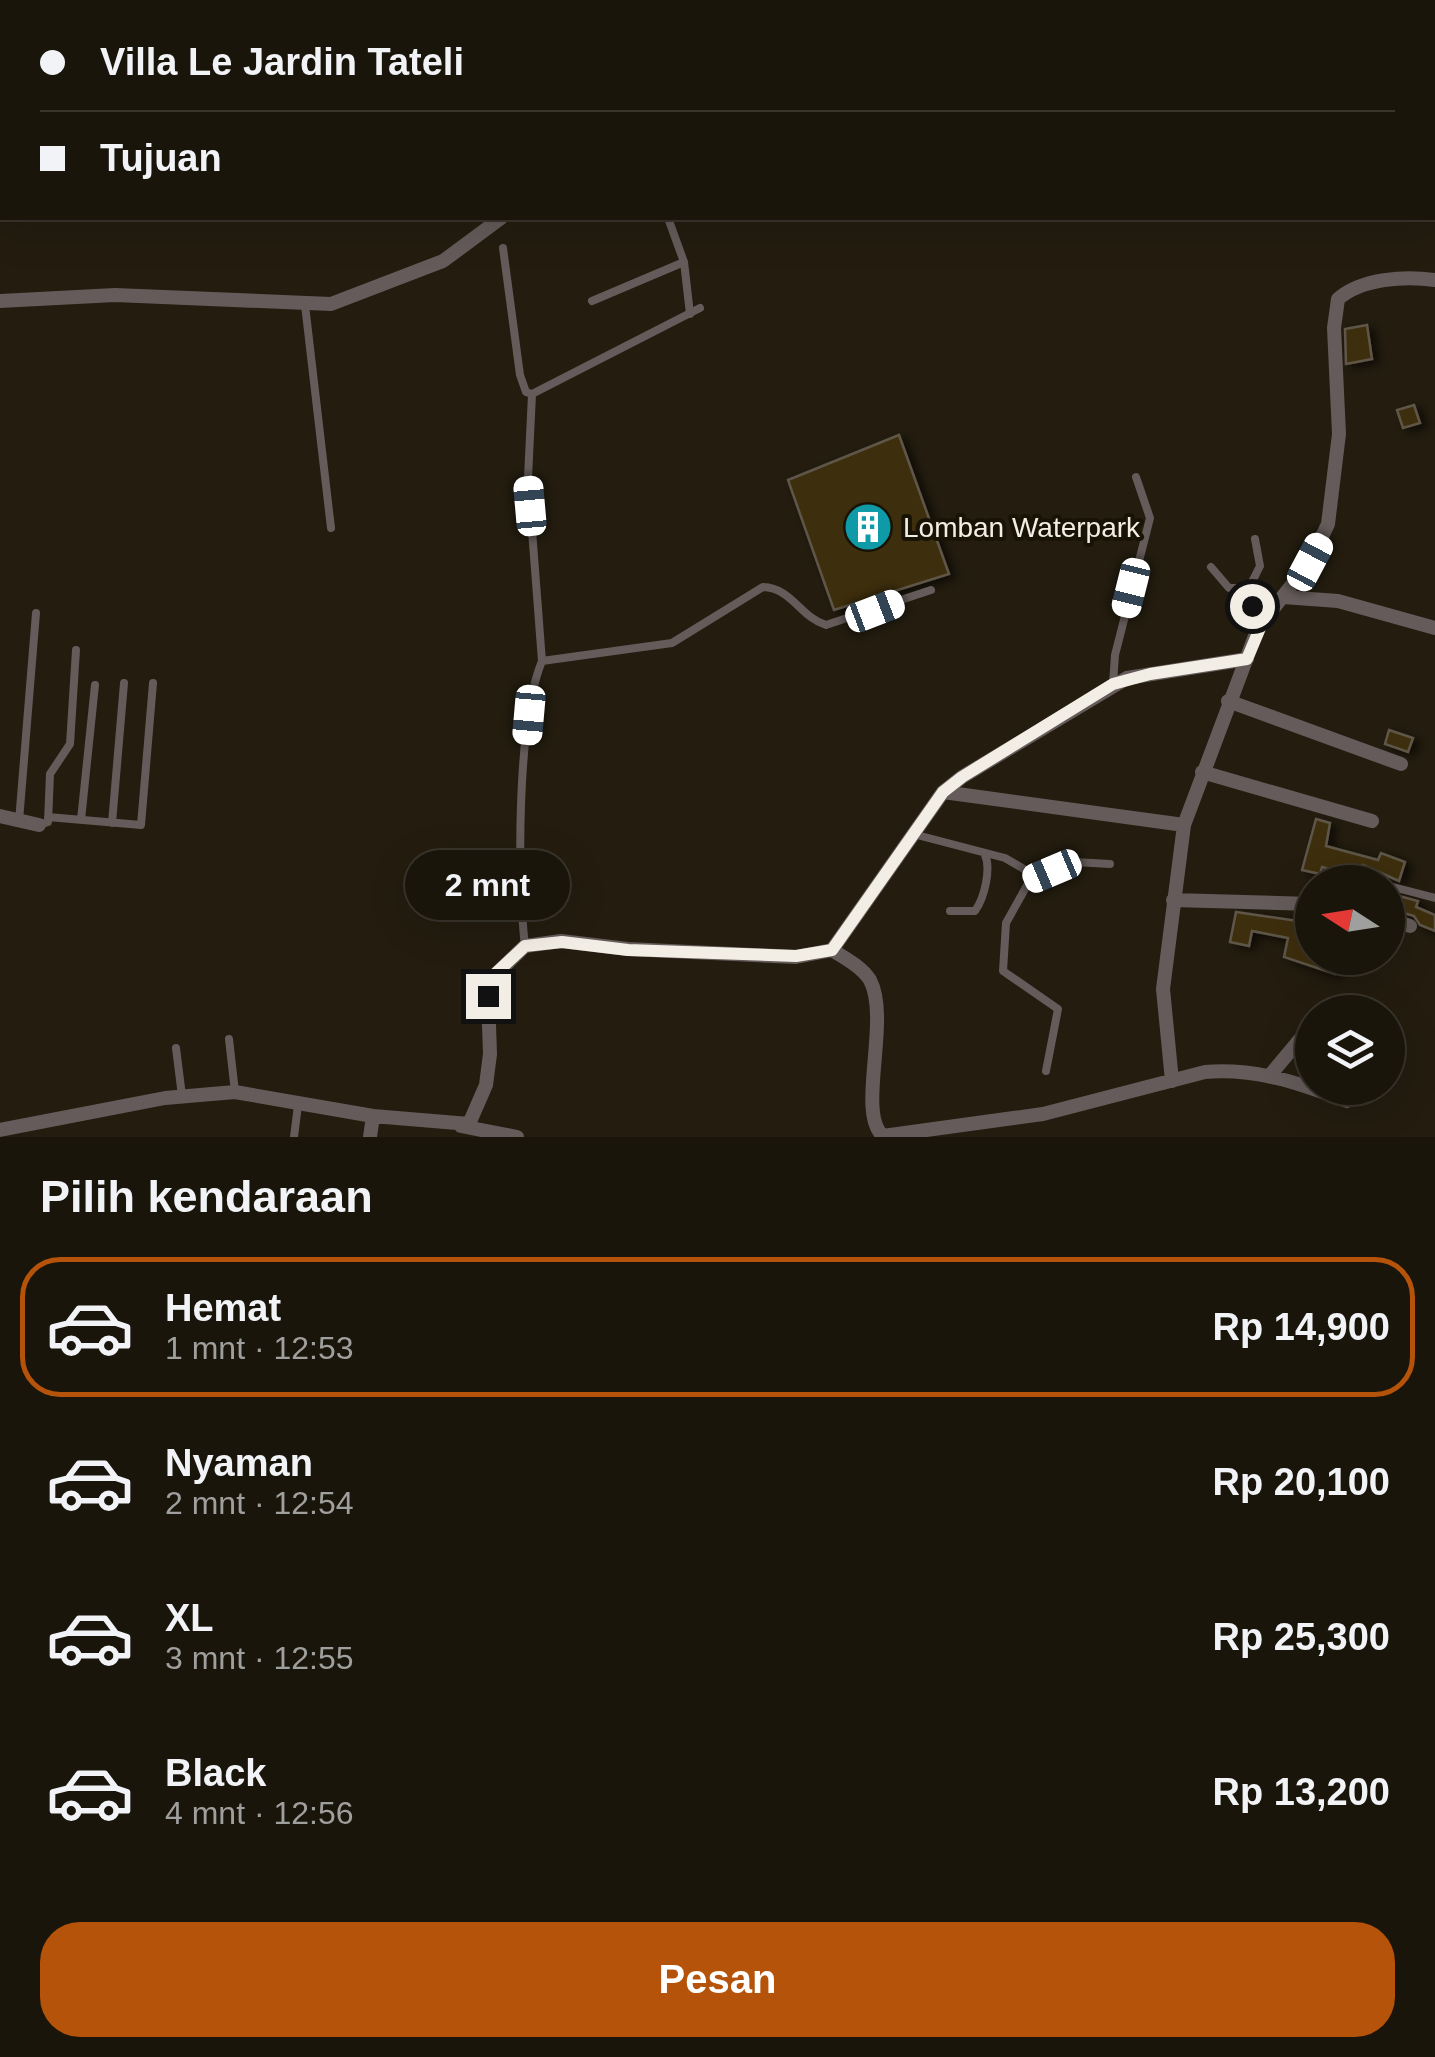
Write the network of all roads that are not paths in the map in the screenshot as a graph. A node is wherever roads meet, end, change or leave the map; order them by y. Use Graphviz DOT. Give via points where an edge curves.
graph roads {
  1 [pos="498,220"];
  2 [pos="669,220"];
  3 [pos="503,248"];
  4 [pos="684,262"];
  5 [pos="1435,280"];
  6 [pos="0,301"];
  7 [pos="592,301"];
  8 [pos="304,305"];
  9 [pos="700,308"];
  10 [pos="690,314"];
  11 [pos="532,394"];
  12 [pos="1136,477"];
  13 [pos="331,528"];
  14 [pos="1255,539"];
  15 [pos="1211,567"];
  16 [pos="931,590"];
  17 [pos="1244,591"];
  18 [pos="1283,597"];
  19 [pos="36,613"];
  20 [pos="1263,621"];
  21 [pos="1435,628"];
  22 [pos="76,650"];
  23 [pos="1247,659"];
  24 [pos="542,661"];
  25 [pos="124,682"];
  26 [pos="153,682"];
  27 [pos="95,684"];
  28 [pos="1113,684"];
  29 [pos="1228,701"];
  30 [pos="1401,764"];
  31 [pos="1202,772"];
  32 [pos="943,792"];
  33 [pos="0,816"];
  34 [pos="82,820"];
  35 [pos="20,821"];
  36 [pos="44,821"];
  37 [pos="1372,822"];
  38 [pos="112,823"];
  39 [pos="1184,825"];
  40 [pos="917,835"];
  41 [pos="980,855"];
  42 [pos="1110,864"];
  43 [pos="1030,880"];
  44 [pos="1405,890"];
  45 [pos="1435,898"];
  46 [pos="1174,900"];
  47 [pos="1295,904"];
  48 [pos="950,911"];
  49 [pos="1405,924"];
  50 [pos="1410,926"];
  51 [pos="525,946"];
  52 [pos="832,950"];
  53 [pos="230,1039"];
  54 [pos="1295,1046"];
  55 [pos="176,1048"];
  56 [pos="1046,1071"];
  57 [pos="1271,1074"];
  58 [pos="1172,1081"];
  59 [pos="1295,1083"];
  60 [pos="236,1092"];
  61 [pos="182,1096"];
  62 [pos="298,1105"];
  63 [pos="373,1116"];
  64 [pos="460,1126"];
  65 [pos="0,1130"];
  66 [pos="976,1131"];
  67 [pos="294,1137"];
  68 [pos="370,1137"];
  69 [pos="518,1137"];
  1 -- 8 [label="street" via="444,262 348,299"];
  2 -- 4 [label="lane"];
  3 -- 11 [label="lane" via="520,375"];
  4 -- 7 [label="lane"];
  4 -- 10 [label="lane"];
  5 -- 18 [label="street" via="1396,278 1338,299 1334,498 1320,541"];
  6 -- 8 [label="street" via="115,295"];
  8 -- 13 [label="lane"];
  9 -- 10 [label="lane"];
  10 -- 11 [label="lane"];
  11 -- 24 [label="lane" via="528,478"];
  12 -- 28 [label="lane" via="1150,518"];
  14 -- 17 [label="lane" via="1258,574"];
  15 -- 17 [label="lane" via="1223,584"];
  16 -- 24 [label="lane" via="826,625 785,592 763,587 672,643"];
  17 -- 20 [label="lane"];
  18 -- 20 [label="street"];
  18 -- 21 [label="street" via="1338,601"];
  19 -- 35 [label="lane"];
  20 -- 23 [label="street"];
  22 -- 36 [label="lane" via="70,744 50,774"];
  23 -- 28 [label="street"];
  23 -- 29 [label="street"];
  24 -- 51 [label="lane" via="531,688 524,768"];
  25 -- 38 [label="lane"];
  26 -- 38 [label="lane" via="141,825"];
  27 -- 34 [label="lane"];
  28 -- 32 [label="street"];
  29 -- 30 [label="street"];
  29 -- 31 [label="street"];
  31 -- 37 [label="street"];
  31 -- 39 [label="street"];
  32 -- 39 [label="street"];
  32 -- 40 [label="street"];
  33 -- 35 [label="street"];
  34 -- 36 [label="lane"];
  34 -- 38 [label="lane"];
  35 -- 36 [label="street"];
  39 -- 46 [label="street"];
  40 -- 41 [label="lane"];
  40 -- 52 [label="street"];
  41 -- 43 [label="lane" via="1022,866"];
  41 -- 48 [label="lane" via="988,856 980,906"];
  42 -- 43 [label="lane" via="1074,862"];
  43 -- 56 [label="lane" via="1006,924 1003,971 1058,1009"];
  44 -- 45 [label="lane"];
  46 -- 47 [label="street"];
  46 -- 58 [label="street" via="1162,988"];
  49 -- 50 [label="street"];
  51 -- 52 [label="street" via="562,942 796,956"];
  51 -- 64 [label="street" via="494,975 486,1085 475,1117"];
  52 -- 66 [label="street" via="870,980 880,1017 872,1104 877,1130 894,1136"];
  53 -- 60 [label="lane"];
  54 -- 57 [label="street"];
  55 -- 61 [label="lane"];
  57 -- 58 [label="street" via="1230,1070"];
  57 -- 59 [label="street"];
  58 -- 66 [label="street"];
  60 -- 61 [label="street"];
  60 -- 62 [label="street"];
  61 -- 65 [label="street"];
  62 -- 63 [label="street"];
  62 -- 67 [label="lane"];
  63 -- 64 [label="street"];
  63 -- 68 [label="street"];
  64 -- 69 [label="street"];
}
